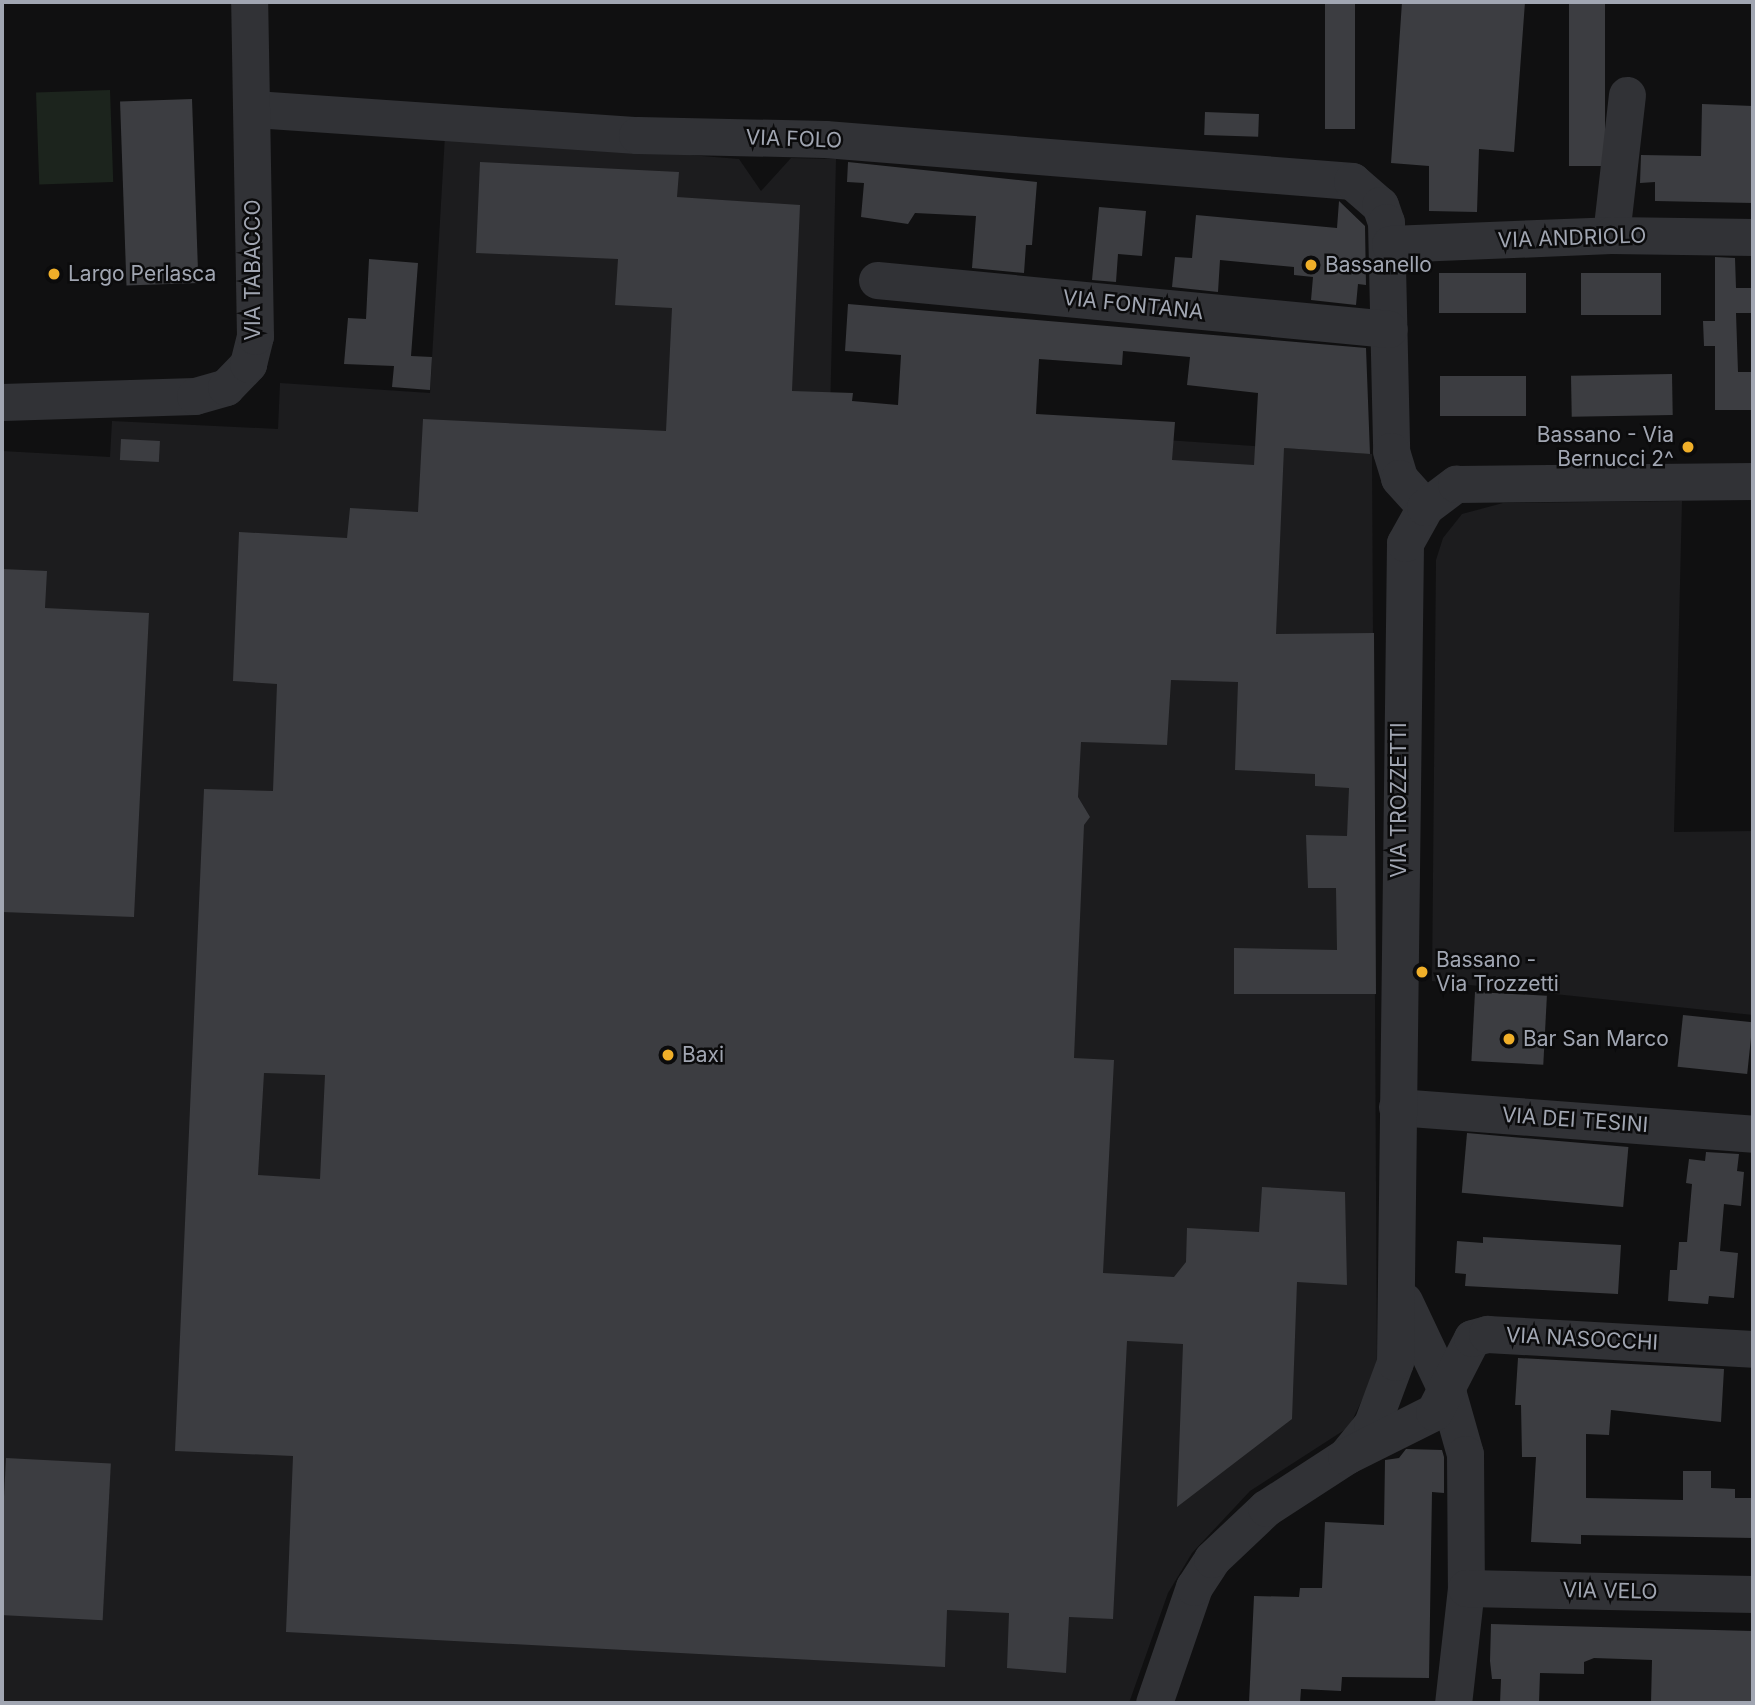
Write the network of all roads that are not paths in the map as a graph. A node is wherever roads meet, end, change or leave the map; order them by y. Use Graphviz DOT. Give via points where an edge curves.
graph roads {
  1 [pos="249,2"];
  2 [pos="1627,95"];
  3 [pos="254,109"];
  4 [pos="1611,235"];
  5 [pos="1753,237"];
  6 [pos="1390,244"];
  7 [pos="877,280"];
  8 [pos="1389,328"];
  9 [pos="2,402"];
  10 [pos="1753,481"];
  11 [pos="1425,507"];
  12 [pos="1397,1107"];
  13 [pos="1753,1134"];
  14 [pos="1399,1279"];
  15 [pos="1753,1349"];
  16 [pos="1448,1394"];
  17 [pos="1346,1456"];
  18 [pos="1466,1588"];
  19 [pos="1753,1594"];
  20 [pos="1154,1703"];
  21 [pos="1453,1703"];
  1 -- 3 [label="street, VIA TABACCO"];
  2 -- 4 [label="street"];
  3 -- 6 [label="street, VIA FOLO" via="637,135 825,139 1335,177 1352,181 1380,205"];
  3 -- 9 [label="street, VIA TABACCO" via="255,337 248,364 239,377 195,396"];
  4 -- 5 [label="street, VIA ANDRIOLO"];
  4 -- 6 [label="street, VIA ANDRIOLO"];
  6 -- 8 [label="street"];
  7 -- 8 [label="street, VIA FONTANA"];
  8 -- 11 [label="street" via="1394,466 1406,490"];
  10 -- 11 [label="street" via="1466,483 1443,491"];
  11 -- 12 [label="street, VIA TROZZETTI" via="1401,559"];
  12 -- 13 [label="street, VIA DEI TESINI"];
  12 -- 14 [label="street, VIA TROZZETTI"];
  14 -- 16 [label="street" via="1409,1321"];
  14 -- 17 [label="street, VIA TROZZETTI" via="1395,1362 1387,1395"];
  15 -- 16 [label="street, VIA NASOCCHI" via="1479,1335 1466,1345"];
  16 -- 17 [label="street, VIA TROZZETTI" via="1434,1412"];
  16 -- 18 [label="street" via="1467,1474"];
  17 -- 20 [label="street, VIA TROZZETTI" via="1266,1508 1212,1559 1195,1587"];
  18 -- 19 [label="street, VIA VELO"];
  18 -- 21 [label="street"];
}
